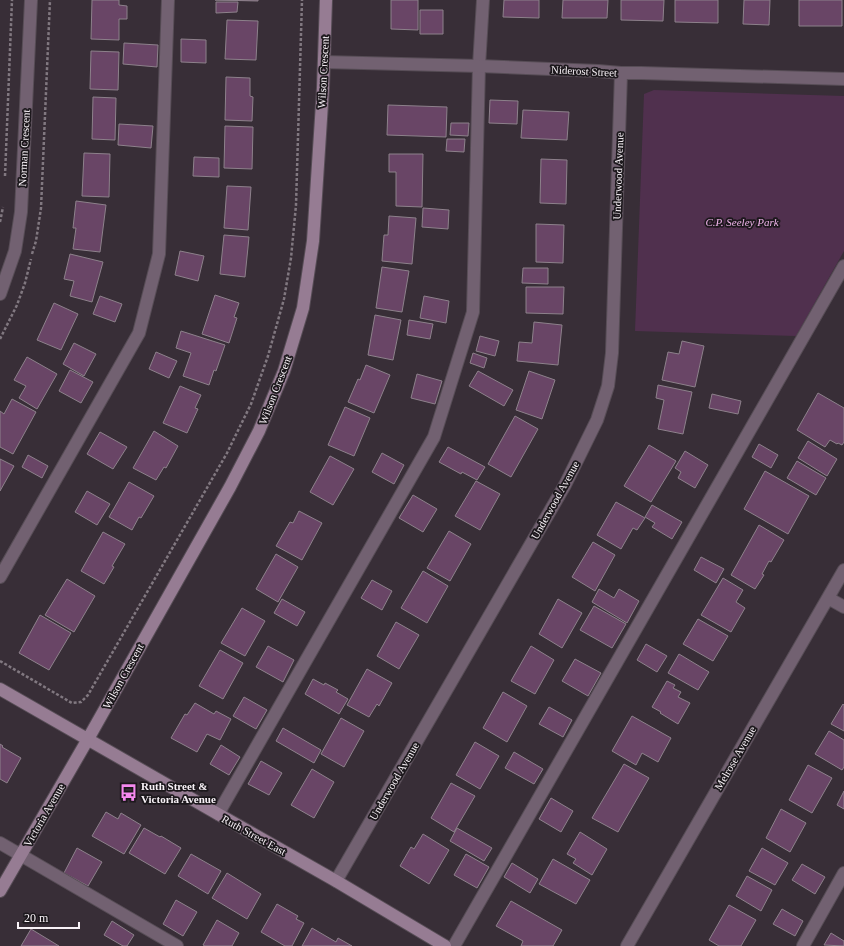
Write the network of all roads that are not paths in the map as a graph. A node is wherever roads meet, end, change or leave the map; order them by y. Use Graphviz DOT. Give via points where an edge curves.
graph roads {
  1 [pos="31,0"];
  2 [pos="168,0"];
  3 [pos="326,0"];
  4 [pos="483,0"];
  5 [pos="324,62"];
  6 [pos="480,66"];
  7 [pos="621,73"];
  8 [pos="844,79"];
  9 [pos="844,266"];
  10 [pos="0,294"];
  11 [pos="844,570"];
  12 [pos="0,577"];
  13 [pos="828,598"];
  14 [pos="844,607"];
  15 [pos="0,689"];
  16 [pos="88,739"];
  17 [pos="218,814"];
  18 [pos="0,843"];
  19 [pos="21,855"];
  20 [pos="844,874"];
  21 [pos="336,881"];
  22 [pos="0,891"];
  23 [pos="177,946"];
  24 [pos="445,946"];
  25 [pos="454,946"];
  26 [pos="627,946"];
  27 [pos="803,946"];
  1 -- 10 [label="street, Norman Crescent" via="21,212 15,251"];
  2 -- 12 [label="street" via="158,254 139,333"];
  3 -- 5 [label="street, Wilson Crescent"];
  4 -- 6 [label="street"];
  5 -- 6 [label="street, Niderost Street"];
  5 -- 16 [label="street, Wilson Crescent" via="313,241 303,308 284,371 259,431 230,487"];
  6 -- 7 [label="street, Niderost Street"];
  6 -- 17 [label="street" via="473,312 434,437"];
  7 -- 8 [label="street, Niderost Street"];
  7 -- 21 [label="street, Underwood Avenue" via="612,353 608,386 598,420 565,485"];
  9 -- 25 [label="street"];
  11 -- 13 [label="street, Melrose Avenue"];
  13 -- 14 [label="street"];
  13 -- 26 [label="street, Melrose Avenue"];
  15 -- 16 [label="street, Ruth Street East"];
  16 -- 17 [label="street, Ruth Street East"];
  16 -- 19 [label="street, Victoria Avenue"];
  17 -- 21 [label="street, Ruth Street East"];
  18 -- 19 [label="street"];
  19 -- 22 [label="street, Victoria Avenue"];
  19 -- 23 [label="street"];
  20 -- 27 [label="street"];
  21 -- 24 [label="street, Ruth Street East"];
}
